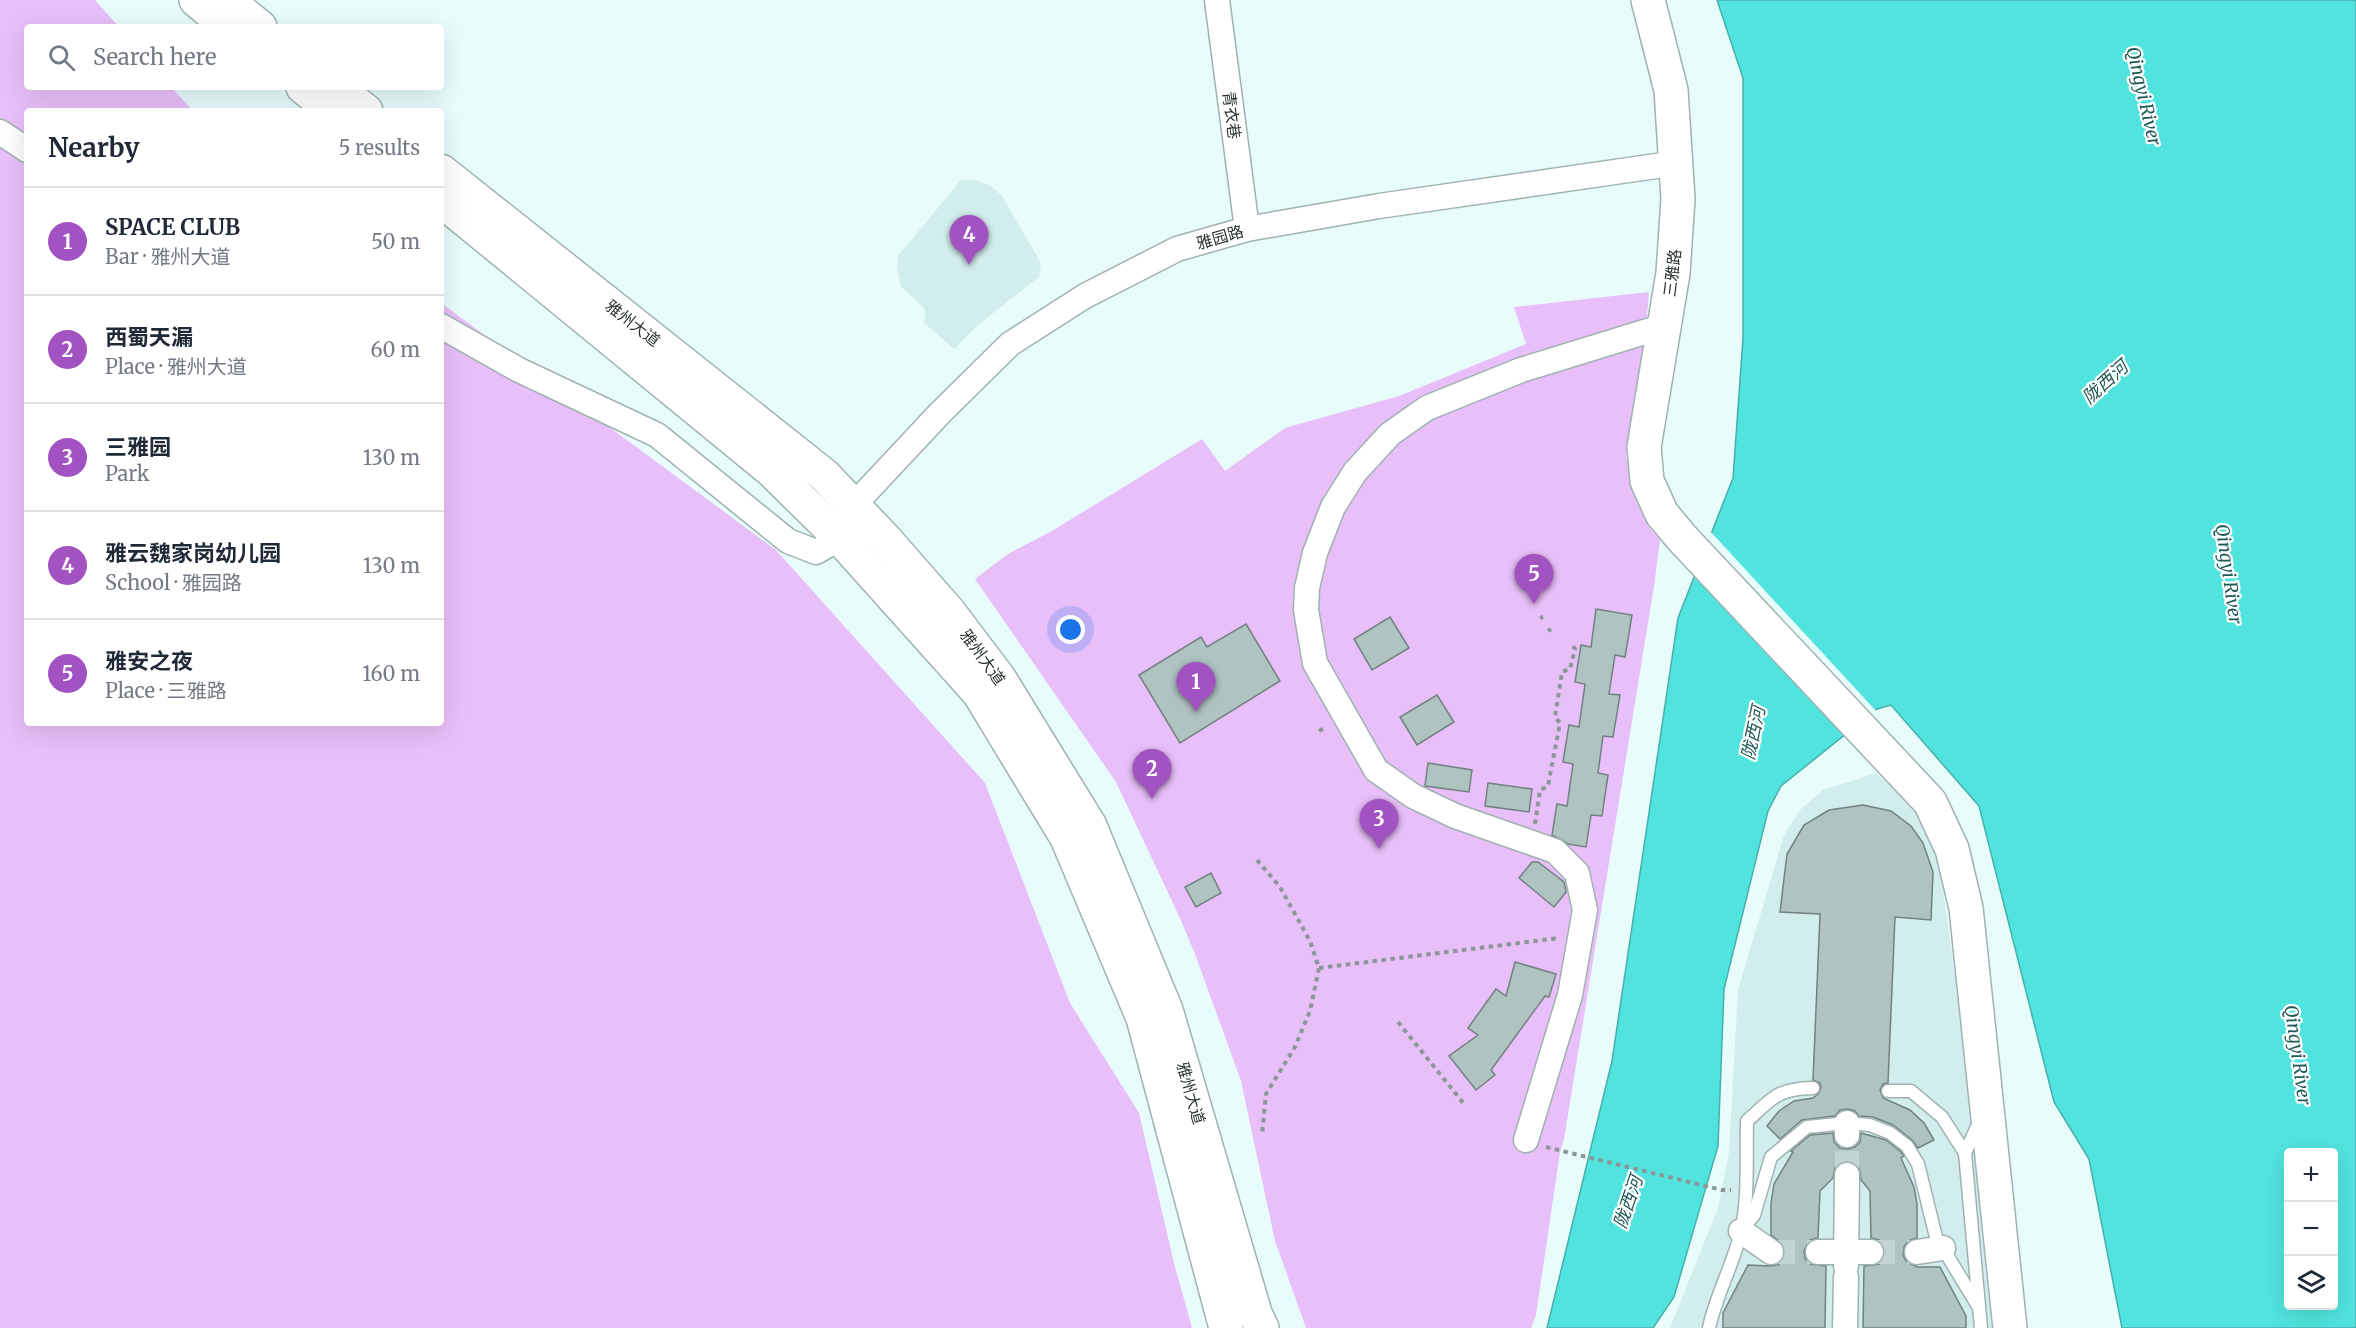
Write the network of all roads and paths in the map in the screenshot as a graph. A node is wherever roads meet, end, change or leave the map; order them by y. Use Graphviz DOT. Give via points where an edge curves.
graph roads {
  1 [pos="196,0"];
  2 [pos="1217,0"];
  3 [pos="1648,0"];
  4 [pos="240,13"];
  5 [pos="307,90"];
  6 [pos="340,90"];
  7 [pos="328,108"];
  8 [pos="362,108"];
  9 [pos="0,132"];
  10 [pos="24,148"];
  11 [pos="1677,163"];
  12 [pos="444,173"];
  13 [pos="444,202"];
  14 [pos="1247,229"];
  15 [pos="1664,326"];
  16 [pos="444,328"];
  17 [pos="853,506"];
  18 [pos="840,538"];
  19 [pos="1572,644"];
  20 [pos="1326,727"];
  21 [pos="1319,731"];
  22 [pos="1532,843"];
  23 [pos="1257,860"];
  24 [pos="1580,935"];
  25 [pos="1319,969"];
  26 [pos="1398,1022"];
  27 [pos="1813,1088"];
  28 [pos="1888,1091"];
  29 [pos="1464,1104"];
  30 [pos="1989,1118"];
  31 [pos="1262,1135"];
  32 [pos="1526,1140"];
  33 [pos="1560,1152"];
  34 [pos="1965,1153"];
  35 [pos="1847,1175"];
  36 [pos="1722,1190"];
  37 [pos="1741,1231"];
  38 [pos="1943,1248"];
  39 [pos="1771,1252"];
  40 [pos="1818,1252"];
  41 [pos="1871,1252"];
  42 [pos="1917,1252"];
  43 [pos="1846,1265"];
  44 [pos="1978,1306"];
  45 [pos="1226,1328"];
  46 [pos="1262,1328"];
  47 [pos="1709,1328"];
  48 [pos="1845,1328"];
  49 [pos="1981,1328"];
  50 [pos="2010,1328"];
  1 -- 4 [label="main road"];
  2 -- 14 [label="street, 青衣巷"];
  3 -- 11 [label="main road, 三雅路" via="1671,90"];
  5 -- 7 [label="main road"];
  6 -- 8 [label="main road"];
  9 -- 10 [label="street"];
  11 -- 14 [label="street, 雅园路"];
  11 -- 15 [label="main road, 三雅路" via="1673,273"];
  12 -- 17 [label="main road, 雅州大道" via="824,475"];
  13 -- 18 [label="main road, 雅州大道" via="771,470"];
  14 -- 17 [label="street, 雅园路" via="1177,249 1085,296 1010,344"];
  15 -- 22 [label="street" via="1521,370 1426,408 1390,434 1350,480 1333,507 1315,554 1306,610 1315,663 1376,770 1455,816"];
  15 -- 30 [label="main road, 三雅路" via="1644,447 1647,481 1662,514 1682,538 1930,802 1952,849 1966,908"];
  16 -- 18 [label="street" via="519,370 657,435 788,541 816,552"];
  17 -- 46 [label="main road, 雅州大道" via="949,612 999,678 1089,826 1166,1010"];
  18 -- 45 [label="main road, 雅州大道" via="979,693 1067,838 1143,1018"];
  19 -- 22 [label="path" via="1575,650 1570,669 1562,672 1555,717 1560,723 1548,786 1540,790"];
  20 -- 21 [label="path"];
  22 -- 24 [label="street" via="1555,851 1577,873 1585,910"];
  23 -- 25 [label="path" via="1280,887 1310,941"];
  24 -- 25 [label="path"];
  24 -- 32 [label="street" via="1570,995"];
  25 -- 31 [label="path" via="1310,1011 1295,1047 1266,1094"];
  26 -- 29 [label="path"];
  27 -- 37 [label="lane" via="1779,1093 1747,1121"];
  28 -- 34 [label="lane" via="1911,1091 1942,1117"];
  30 -- 34 [label="lane" via="1977,1127"];
  30 -- 50 [label="main road, 三雅路"];
  33 -- 36 [label="path"];
  34 -- 44 [label="lane"];
  35 -- 43 [label="street"];
  37 -- 38 [label="lane" via="1754,1215 1771,1157 1807,1127 1847,1129 1870,1125 1890,1133 1906,1146 1918,1164 1936,1237"];
  37 -- 39 [label="street"];
  37 -- 47 [label="lane" via="1714,1303"];
  38 -- 42 [label="street"];
  38 -- 44 [label="lane"];
  40 -- 43 [label="street"];
  41 -- 43 [label="street"];
  43 -- 48 [label="street"];
  44 -- 49 [label="lane"];
}
